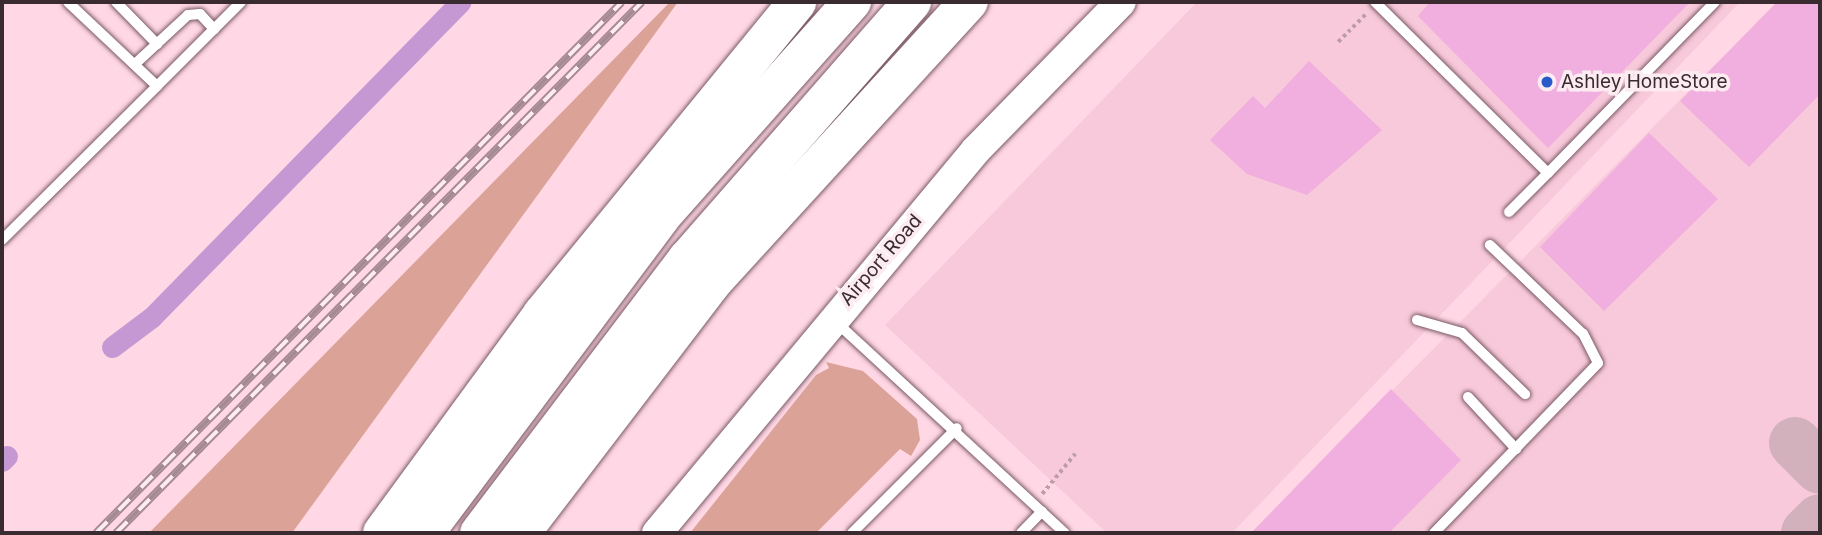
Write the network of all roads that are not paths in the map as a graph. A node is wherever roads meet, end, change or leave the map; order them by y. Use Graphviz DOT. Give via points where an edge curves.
graph roads {
  1 [pos="68,2"];
  2 [pos="116,2"];
  3 [pos="241,2"];
  4 [pos="797,2"];
  5 [pos="852,2"];
  6 [pos="912,2"];
  7 [pos="969,2"];
  8 [pos="1121,2"];
  9 [pos="1376,2"];
  10 [pos="1715,2"];
  11 [pos="214,29"];
  12 [pos="157,44"];
  13 [pos="135,64"];
  14 [pos="157,86"];
  15 [pos="1548,173"];
  16 [pos="1510,212"];
  17 [pos="2,240"];
  18 [pos="1490,245"];
  19 [pos="831,318"];
  20 [pos="1417,320"];
  21 [pos="1525,394"];
  22 [pos="1468,397"];
  23 [pos="957,428"];
  24 [pos="1516,449"];
  25 [pos="1042,511"];
  26 [pos="382,533"];
  27 [pos="425,533"];
  28 [pos="479,533"];
  29 [pos="522,533"];
  30 [pos="657,533"];
  31 [pos="852,533"];
  32 [pos="1021,533"];
  33 [pos="1065,533"];
  34 [pos="1434,533"];
  1 -- 13 [label="lane"];
  2 -- 12 [label="lane"];
  3 -- 11 [label="lane"];
  4 -- 26 [label="highway" via="542,314"];
  5 -- 27 [label="highway" via="661,217"];
  6 -- 28 [label="highway" via="687,259"];
  7 -- 29 [label="highway" via="712,283"];
  8 -- 19 [label="street, Airport Road" via="976,150"];
  9 -- 15 [label="lane"];
  10 -- 15 [label="lane"];
  11 -- 12 [label="lane" via="200,14 188,15"];
  11 -- 14 [label="lane"];
  12 -- 13 [label="lane"];
  13 -- 14 [label="lane"];
  14 -- 17 [label="lane"];
  15 -- 16 [label="lane"];
  18 -- 24 [label="lane" via="1583,334 1598,358"];
  19 -- 23 [label="lane"];
  19 -- 30 [label="street, Airport Road"];
  20 -- 21 [label="lane" via="1462,333"];
  22 -- 24 [label="lane"];
  23 -- 25 [label="lane"];
  23 -- 31 [label="lane"];
  24 -- 34 [label="lane"];
  25 -- 32 [label="lane"];
  25 -- 33 [label="lane"];
}
